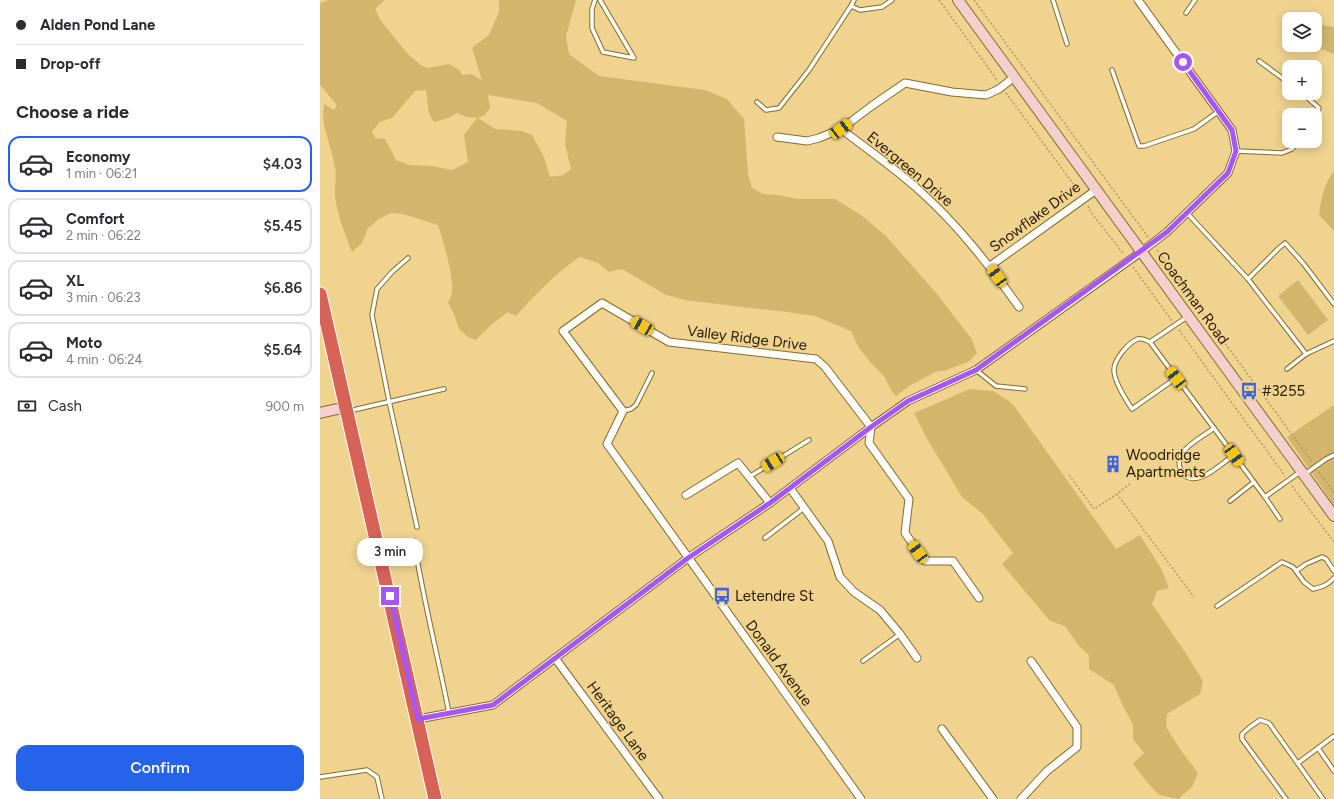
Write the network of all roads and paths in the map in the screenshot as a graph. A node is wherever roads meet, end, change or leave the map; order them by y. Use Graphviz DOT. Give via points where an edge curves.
graph roads {
  1 [pos="595,0"];
  2 [pos="600,0"];
  3 [pos="854,0"];
  4 [pos="892,0"];
  5 [pos="939,0"];
  6 [pos="958,0"];
  7 [pos="1053,0"];
  8 [pos="1138,0"];
  9 [pos="1195,0"];
  10 [pos="851,6"];
  11 [pos="1186,13"];
  12 [pos="1067,44"];
  13 [pos="1258,61"];
  14 [pos="1112,70"];
  15 [pos="1014,77"];
  16 [pos="1282,78"];
  17 [pos="1001,87"];
  18 [pos="1310,100"];
  19 [pos="757,102"];
  20 [pos="1319,108"];
  21 [pos="1219,111"];
  22 [pos="841,129"];
  23 [pos="777,137"];
  24 [pos="1293,148"];
  25 [pos="1236,151"];
  26 [pos="1096,190"];
  27 [pos="1084,199"];
  28 [pos="1187,213"];
  29 [pos="1141,252"];
  30 [pos="408,258"];
  31 [pos="1129,261"];
  32 [pos="990,266"];
  33 [pos="1248,279"];
  34 [pos="320,294"];
  35 [pos="1334,304"];
  36 [pos="1019,307"];
  37 [pos="1188,316"];
  38 [pos="1175,325"];
  39 [pos="1334,341"];
  40 [pos="1150,342"];
  41 [pos="1306,354"];
  42 [pos="1288,369"];
  43 [pos="976,370"];
  44 [pos="652,373"];
  45 [pos="1176,378"];
  46 [pos="444,389"];
  47 [pos="1025,389"];
  48 [pos="389,401"];
  49 [pos="347,409"];
  50 [pos="623,411"];
  51 [pos="320,413"];
  52 [pos="871,427"];
  53 [pos="1214,428"];
  54 [pos="809,440"];
  55 [pos="1234,455"];
  56 [pos="1334,455"];
  57 [pos="1303,473"];
  58 [pos="1070,475"];
  59 [pos="749,477"];
  60 [pos="1288,481"];
  61 [pos="1254,482"];
  62 [pos="1130,484"];
  63 [pos="790,488"];
  64 [pos="1116,494"];
  65 [pos="686,495"];
  66 [pos="1265,497"];
  67 [pos="1230,501"];
  68 [pos="770,503"];
  69 [pos="804,508"];
  70 [pos="1334,516"];
  71 [pos="1280,519"];
  72 [pos="417,527"];
  73 [pos="765,538"];
  74 [pos="414,541"];
  75 [pos="1334,542"];
  76 [pos="688,558"];
  77 [pos="1296,571"];
  78 [pos="1334,571"];
  79 [pos="1334,578"];
  80 [pos="1194,597"];
  81 [pos="979,598"];
  82 [pos="1217,606"];
  83 [pos="900,634"];
  84 [pos="555,658"];
  85 [pos="917,658"];
  86 [pos="863,661"];
  87 [pos="1031,662"];
  88 [pos="449,713"];
  89 [pos="418,719"];
  90 [pos="942,729"];
  91 [pos="1334,736"];
  92 [pos="1318,748"];
  93 [pos="1298,763"];
  94 [pos="1334,771"];
  95 [pos="320,777"];
  96 [pos="382,799"];
  97 [pos="435,799"];
  98 [pos="659,799"];
  99 [pos="861,799"];
  100 [pos="993,799"];
  101 [pos="1020,799"];
  102 [pos="1286,799"];
  103 [pos="1323,799"];
  1 -- 2 [label="lane" via="592,9 592,28 603,52 634,58"];
  3 -- 10 [label="lane"];
  4 -- 10 [label="lane" via="882,8 860,10"];
  5 -- 17 [label="path"];
  6 -- 15 [label="street, Coachman Road"];
  7 -- 12 [label="lane"];
  8 -- 21 [label="street"];
  9 -- 11 [label="lane"];
  10 -- 19 [label="lane" via="809,70 778,108 766,110"];
  13 -- 16 [label="lane"];
  14 -- 21 [label="lane" via="1139,146 1194,129"];
  15 -- 17 [label="street"];
  15 -- 26 [label="street, Coachman Road"];
  17 -- 22 [label="street" via="986,95 952,92 906,83"];
  17 -- 27 [label="path"];
  18 -- 20 [label="lane"];
  21 -- 25 [label="street" via="1232,130"];
  22 -- 23 [label="street" via="807,141"];
  22 -- 32 [label="street, Evergreen Drive" via="920,191 952,222"];
  24 -- 25 [label="lane" via="1282,153"];
  25 -- 28 [label="street" via="1228,173"];
  26 -- 27 [label="street, Snowflake Drive"];
  26 -- 29 [label="street, Coachman Road"];
  27 -- 31 [label="path" via="1092,214"];
  27 -- 32 [label="street, Snowflake Drive"];
  28 -- 29 [label="street"];
  28 -- 33 [label="lane"];
  29 -- 31 [label="street"];
  29 -- 37 [label="street, Coachman Road"];
  30 -- 48 [label="lane" via="377,289 372,315"];
  31 -- 38 [label="path"];
  31 -- 43 [label="street"];
  32 -- 36 [label="street, Evergreen Drive"];
  33 -- 35 [label="lane" via="1285,243"];
  33 -- 41 [label="lane"];
  34 -- 49 [label="highway"];
  37 -- 38 [label="lane"];
  37 -- 57 [label="street, Coachman Road"];
  38 -- 40 [label="lane"];
  38 -- 60 [label="path"];
  39 -- 41 [label="lane"];
  40 -- 45 [label="lane"];
  40 -- 45 [label="lane" via="1138,339 1125,348 1114,369 1117,383 1132,409"];
  41 -- 42 [label="lane"];
  43 -- 47 [label="lane" via="996,386"];
  43 -- 52 [label="street" via="908,401"];
  44 -- 50 [label="lane" via="636,406"];
  45 -- 53 [label="lane"];
  46 -- 48 [label="lane"];
  48 -- 49 [label="lane"];
  48 -- 72 [label="lane"];
  49 -- 51 [label="street"];
  49 -- 89 [label="highway"];
  50 -- 52 [label="street, Valley Ridge Drive" via="563,331 602,303 669,342 816,359"];
  50 -- 76 [label="street, Donald Avenue" via="606,444"];
  52 -- 63 [label="street"];
  52 -- 81 [label="street" via="869,443 909,499 905,533 925,561 953,561"];
  53 -- 55 [label="lane"];
  53 -- 55 [label="lane" via="1185,449 1180,457 1181,473 1198,478 1207,475"];
  54 -- 59 [label="lane"];
  55 -- 61 [label="lane"];
  56 -- 57 [label="lane"];
  57 -- 60 [label="lane"];
  57 -- 70 [label="street, Coachman Road"];
  58 -- 64 [label="path" via="1094,509"];
  59 -- 65 [label="street" via="738,463"];
  59 -- 68 [label="street"];
  60 -- 66 [label="lane"];
  60 -- 75 [label="path"];
  61 -- 66 [label="lane"];
  61 -- 67 [label="lane"];
  62 -- 64 [label="path"];
  63 -- 68 [label="street"];
  63 -- 69 [label="street"];
  64 -- 80 [label="path"];
  66 -- 71 [label="lane"];
  68 -- 76 [label="street"];
  69 -- 73 [label="lane"];
  69 -- 83 [label="street" via="828,541 840,577 854,592 880,610"];
  74 -- 88 [label="lane"];
  76 -- 84 [label="street"];
  76 -- 99 [label="street, Donald Avenue"];
  77 -- 78 [label="lane" via="1322,557"];
  77 -- 79 [label="lane" via="1313,589 1322,587"];
  77 -- 82 [label="lane" via="1282,562"];
  83 -- 85 [label="street"];
  83 -- 86 [label="lane"];
  84 -- 88 [label="street" via="493,705"];
  84 -- 98 [label="street, Heritage Lane"];
  87 -- 101 [label="street" via="1078,727 1077,747 1047,771"];
  88 -- 89 [label="street"];
  89 -- 97 [label="highway"];
  90 -- 100 [label="street"];
  91 -- 92 [label="lane"];
  92 -- 93 [label="lane"];
  92 -- 94 [label="lane"];
  93 -- 102 [label="lane" via="1269,723 1260,720 1242,734 1242,739"];
  93 -- 103 [label="lane"];
  95 -- 96 [label="lane" via="367,770 377,777"];
}
